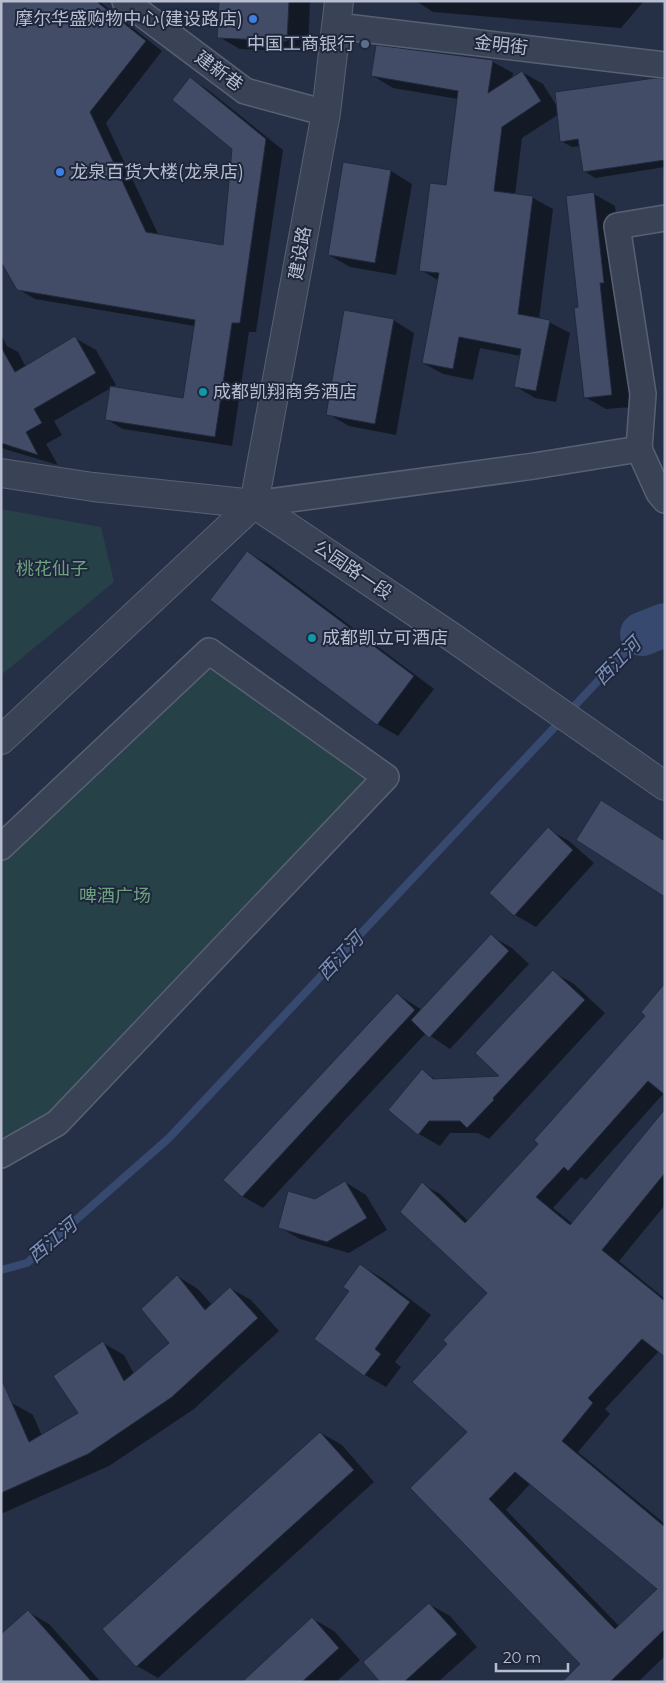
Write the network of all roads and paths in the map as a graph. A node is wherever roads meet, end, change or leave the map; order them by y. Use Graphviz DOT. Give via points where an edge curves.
graph roads {
  1 [pos="126,1"];
  2 [pos="338,13"];
  3 [pos="665,65"];
  4 [pos="326,113"];
  5 [pos="665,218"];
  6 [pos="639,448"];
  7 [pos="1,473"];
  8 [pos="665,500"];
  9 [pos="254,504"];
  10 [pos="1,740"];
  11 [pos="657,780"];
  12 [pos="1,847"];
  13 [pos="1,1155"];
  1 -- 4 [label="street, 建新巷" via="245,91"];
  2 -- 3 [label="street, 金明街"];
  2 -- 4 [label="street, 建设路"];
  4 -- 9 [label="street, 建设路"];
  5 -- 6 [label="street" via="617,226 643,394"];
  6 -- 8 [label="street"];
  6 -- 9 [label="street" via="534,466"];
  7 -- 9 [label="street" via="93,487"];
  9 -- 10 [label="street"];
  9 -- 11 [label="street, 公园路一段"];
  12 -- 13 [label="street" via="209,651 386,777 57,1123"];
}
